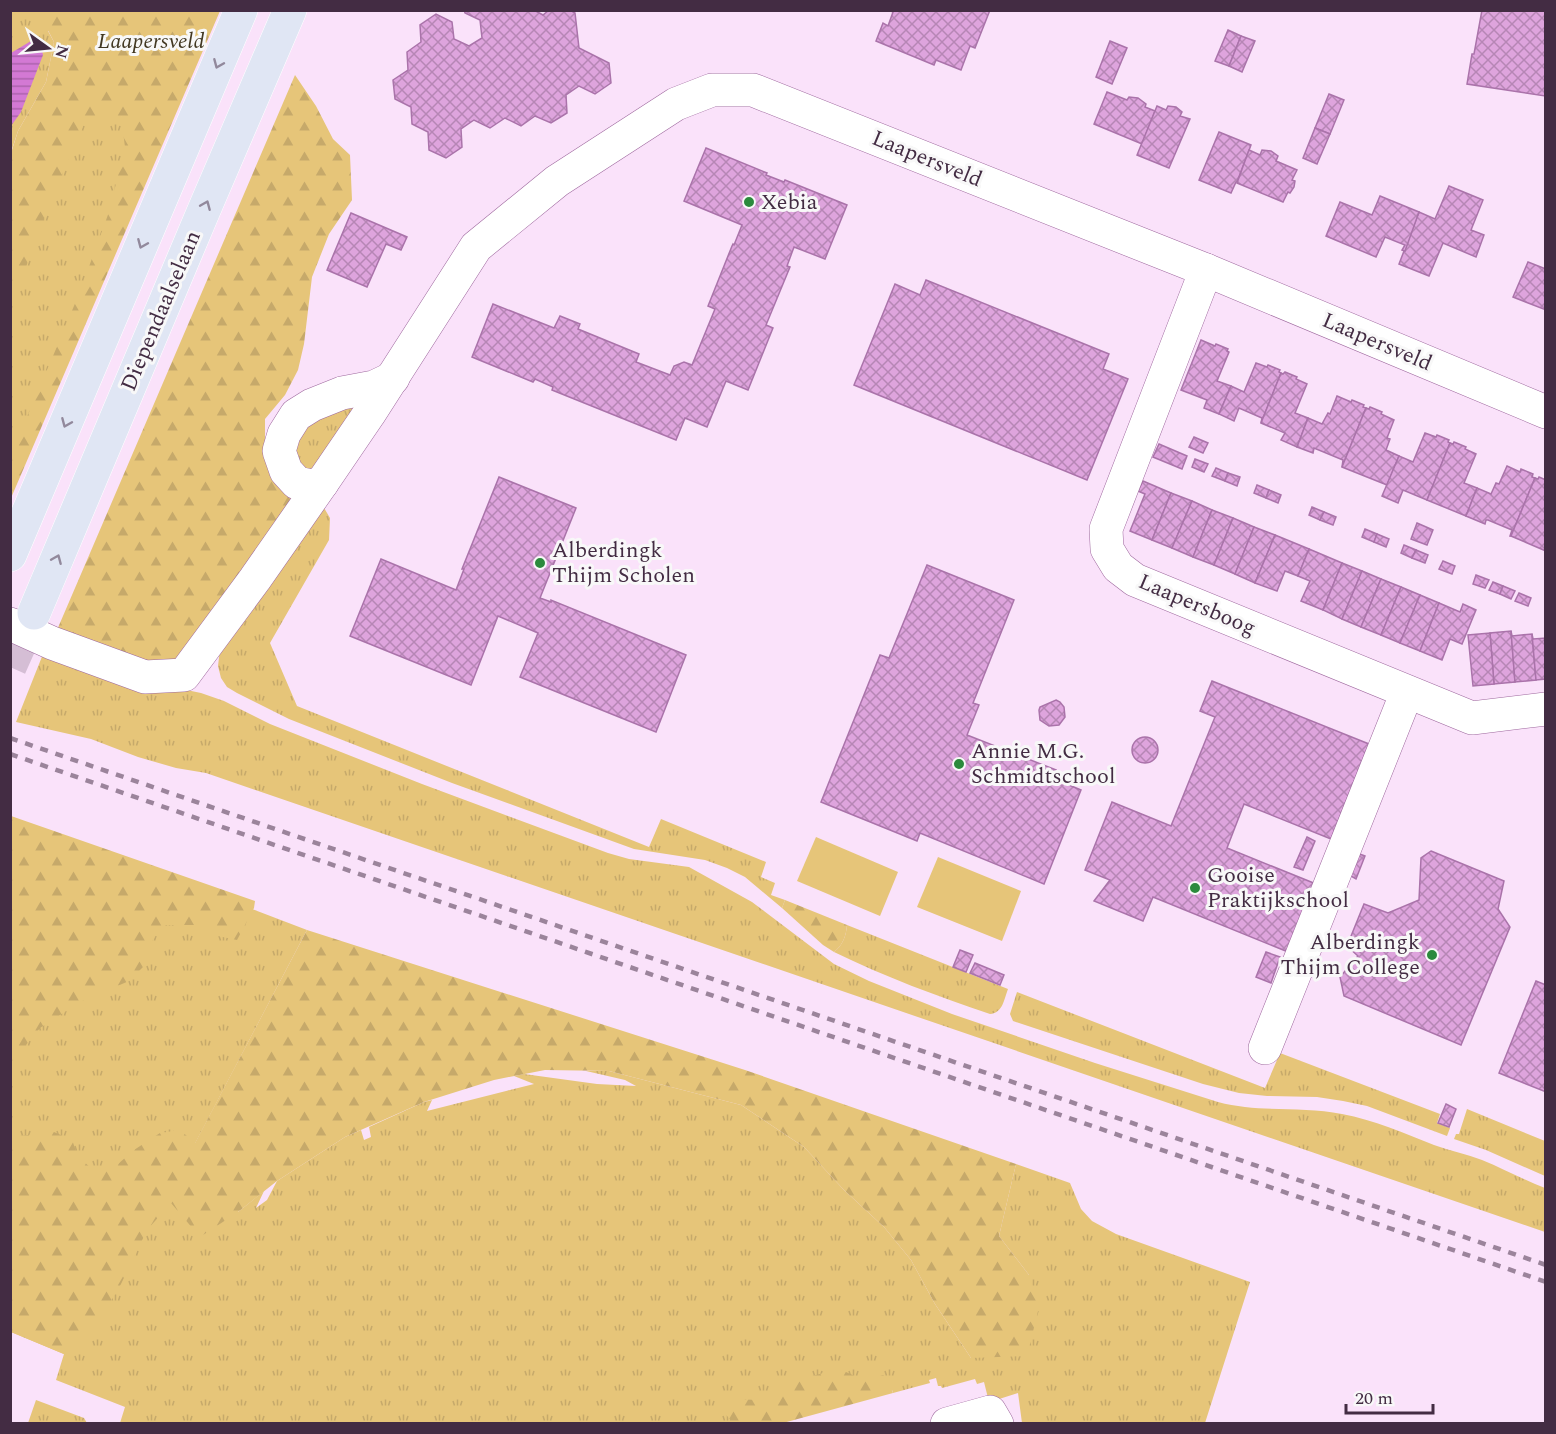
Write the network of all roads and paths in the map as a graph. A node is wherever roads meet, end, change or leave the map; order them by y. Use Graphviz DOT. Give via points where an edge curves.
graph roads {
  1 [pos="241,10"];
  2 [pos="290,10"];
  3 [pos="1206,270"];
  4 [pos="393,378"];
  5 [pos="1545,412"];
  6 [pos="322,483"];
  7 [pos="10,555"];
  8 [pos="22,619"];
  9 [pos="1407,692"];
  10 [pos="1545,709"];
  11 [pos="1265,1048"];
  12 [pos="994,1418"];
  13 [pos="947,1424"];
  1 -- 7 [label="main road, Diependaalselaan, one-way"];
  8 -- 2 [label="main road, Diependaalselaan, one-way"];
  3 -- 4 [label="street, Laapersveld" via="753,90 712,90 675,104 557,181 477,247"];
  3 -- 5 [label="street, Laapersveld"];
  3 -- 9 [label="street, Laapersboog" via="1106,529 1107,549 1118,567 1135,580"];
  4 -- 6 [label="street, Laapersveld"];
  4 -- 6 [label="street" via="312,405 297,415 284,434 279,451 286,471 297,483"];
  6 -- 8 [label="street, Laapersveld" via="183,675 145,677 52,643"];
  9 -- 10 [label="street, Laapersboog" via="1472,718"];
  9 -- 11 [label="street"];
  12 -- 13 [label="street"];
}
